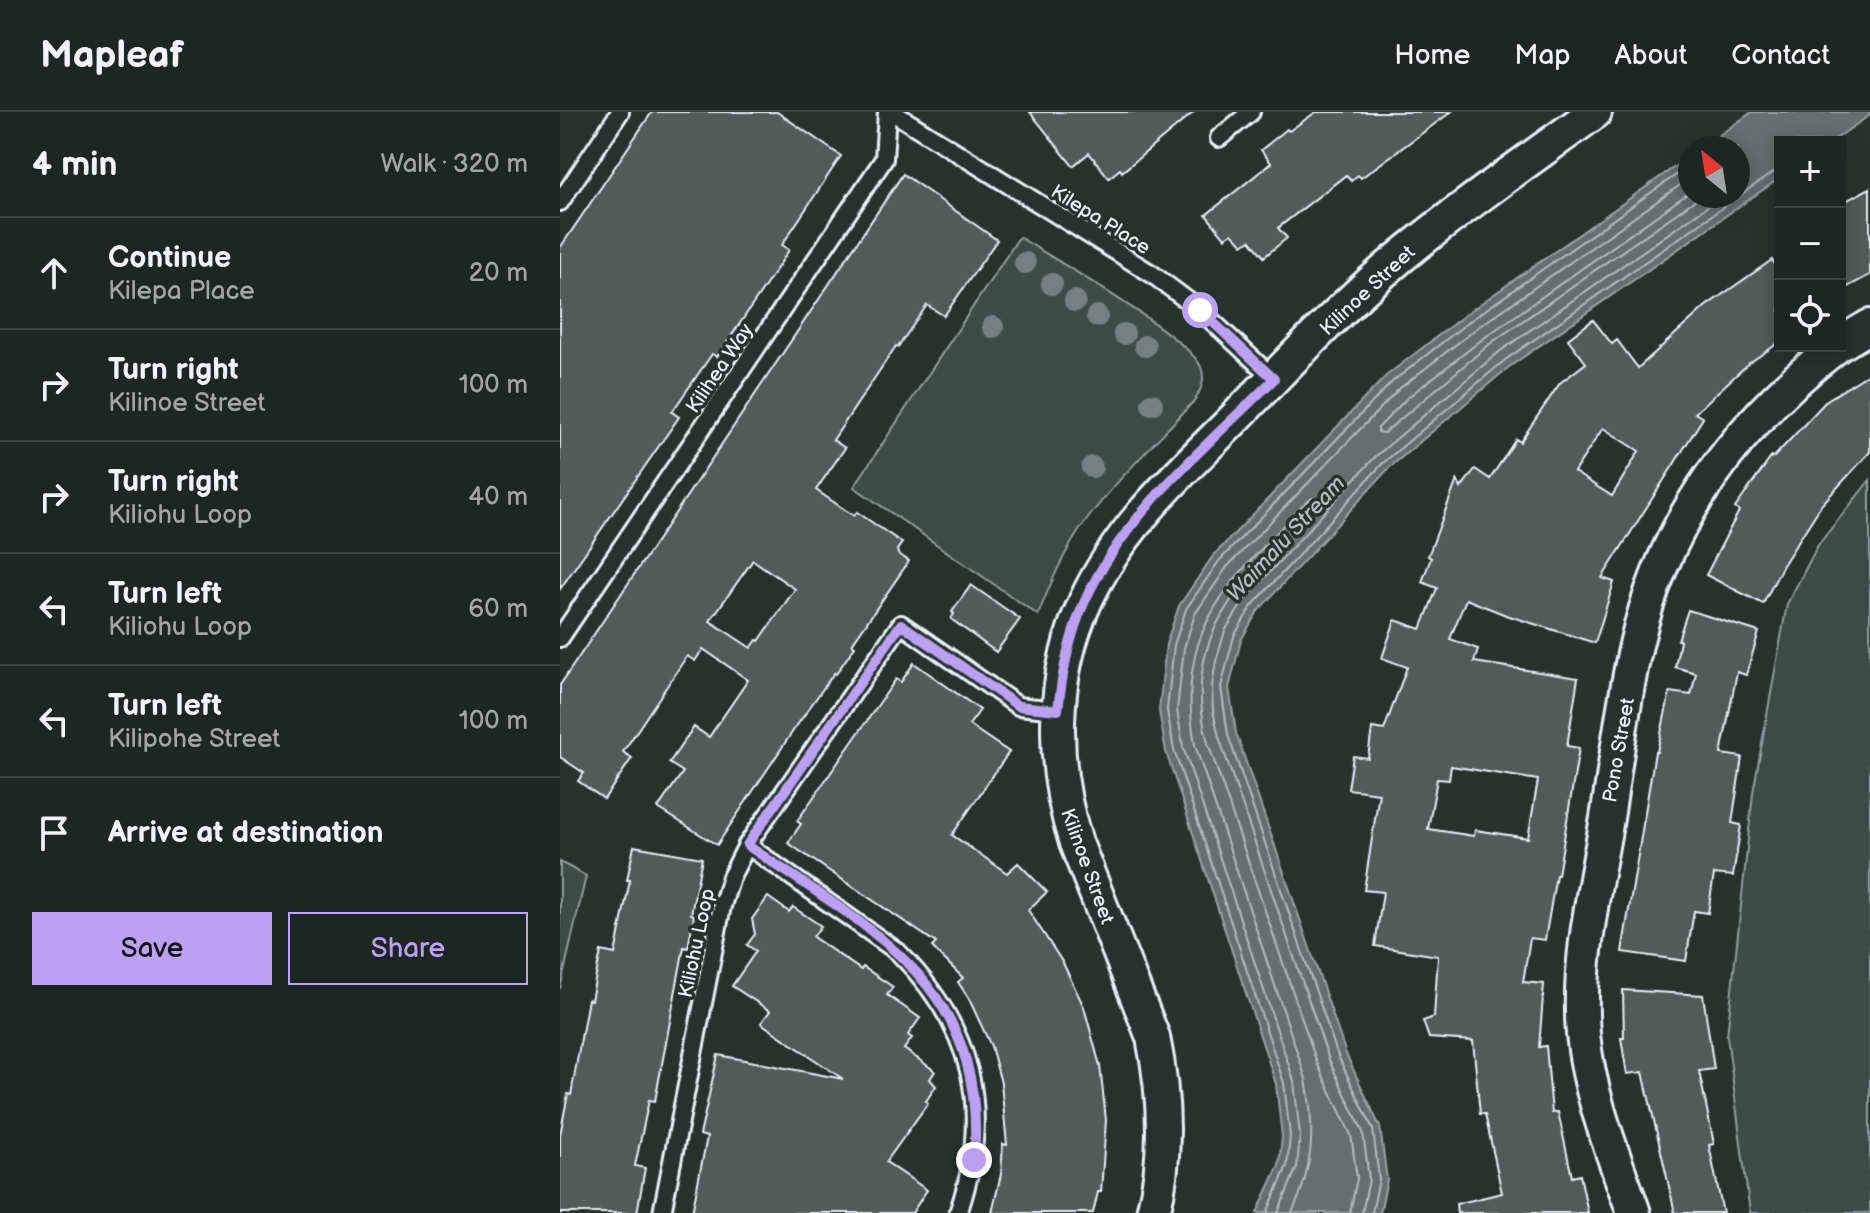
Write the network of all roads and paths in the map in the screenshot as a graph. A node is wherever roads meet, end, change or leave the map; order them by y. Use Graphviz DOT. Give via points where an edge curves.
graph roads {
  1 [pos="620,112"];
  2 [pos="889,112"];
  3 [pos="1251,112"];
  4 [pos="1595,112"];
  5 [pos="1219,138"];
  6 [pos="560,202"];
  7 [pos="1870,326"];
  8 [pos="1846,340"];
  9 [pos="1829,352"];
  10 [pos="1274,379"];
  11 [pos="560,638"];
  12 [pos="1058,710"];
  13 [pos="747,845"];
  14 [pos="662,1213"];
  15 [pos="958,1213"];
  16 [pos="1153,1213"];
  17 [pos="1634,1213"];
  1 -- 6 [label="lane"];
  2 -- 10 [label="lane, Kilepa Place" via="1152,274 1200,310"];
  2 -- 11 [label="lane, Kilihea Way" via="884,159"];
  3 -- 5 [label="lane"];
  4 -- 10 [label="street, Kilinoe Street" via="1419,242"];
  7 -- 8 [label="street, Pono Street"];
  9 -- 17 [label="street, Pono Street" via="1766,407 1714,471 1669,551 1636,647 1586,943 1582,998 1594,1095"];
  10 -- 12 [label="street, Kilinoe Street" via="1119,541 1084,603 1065,662"];
  12 -- 13 [label="lane, Kiliohu Loop" via="1018,706 901,624"];
  12 -- 16 [label="street, Kilinoe Street" via="1067,816 1143,1006 1160,1071 1164,1133"];
  13 -- 14 [label="lane, Kiliohu Loop" via="722,906"];
  13 -- 15 [label="lane" via="898,952 945,1009 970,1068 975,1100 974,1160"];
}
